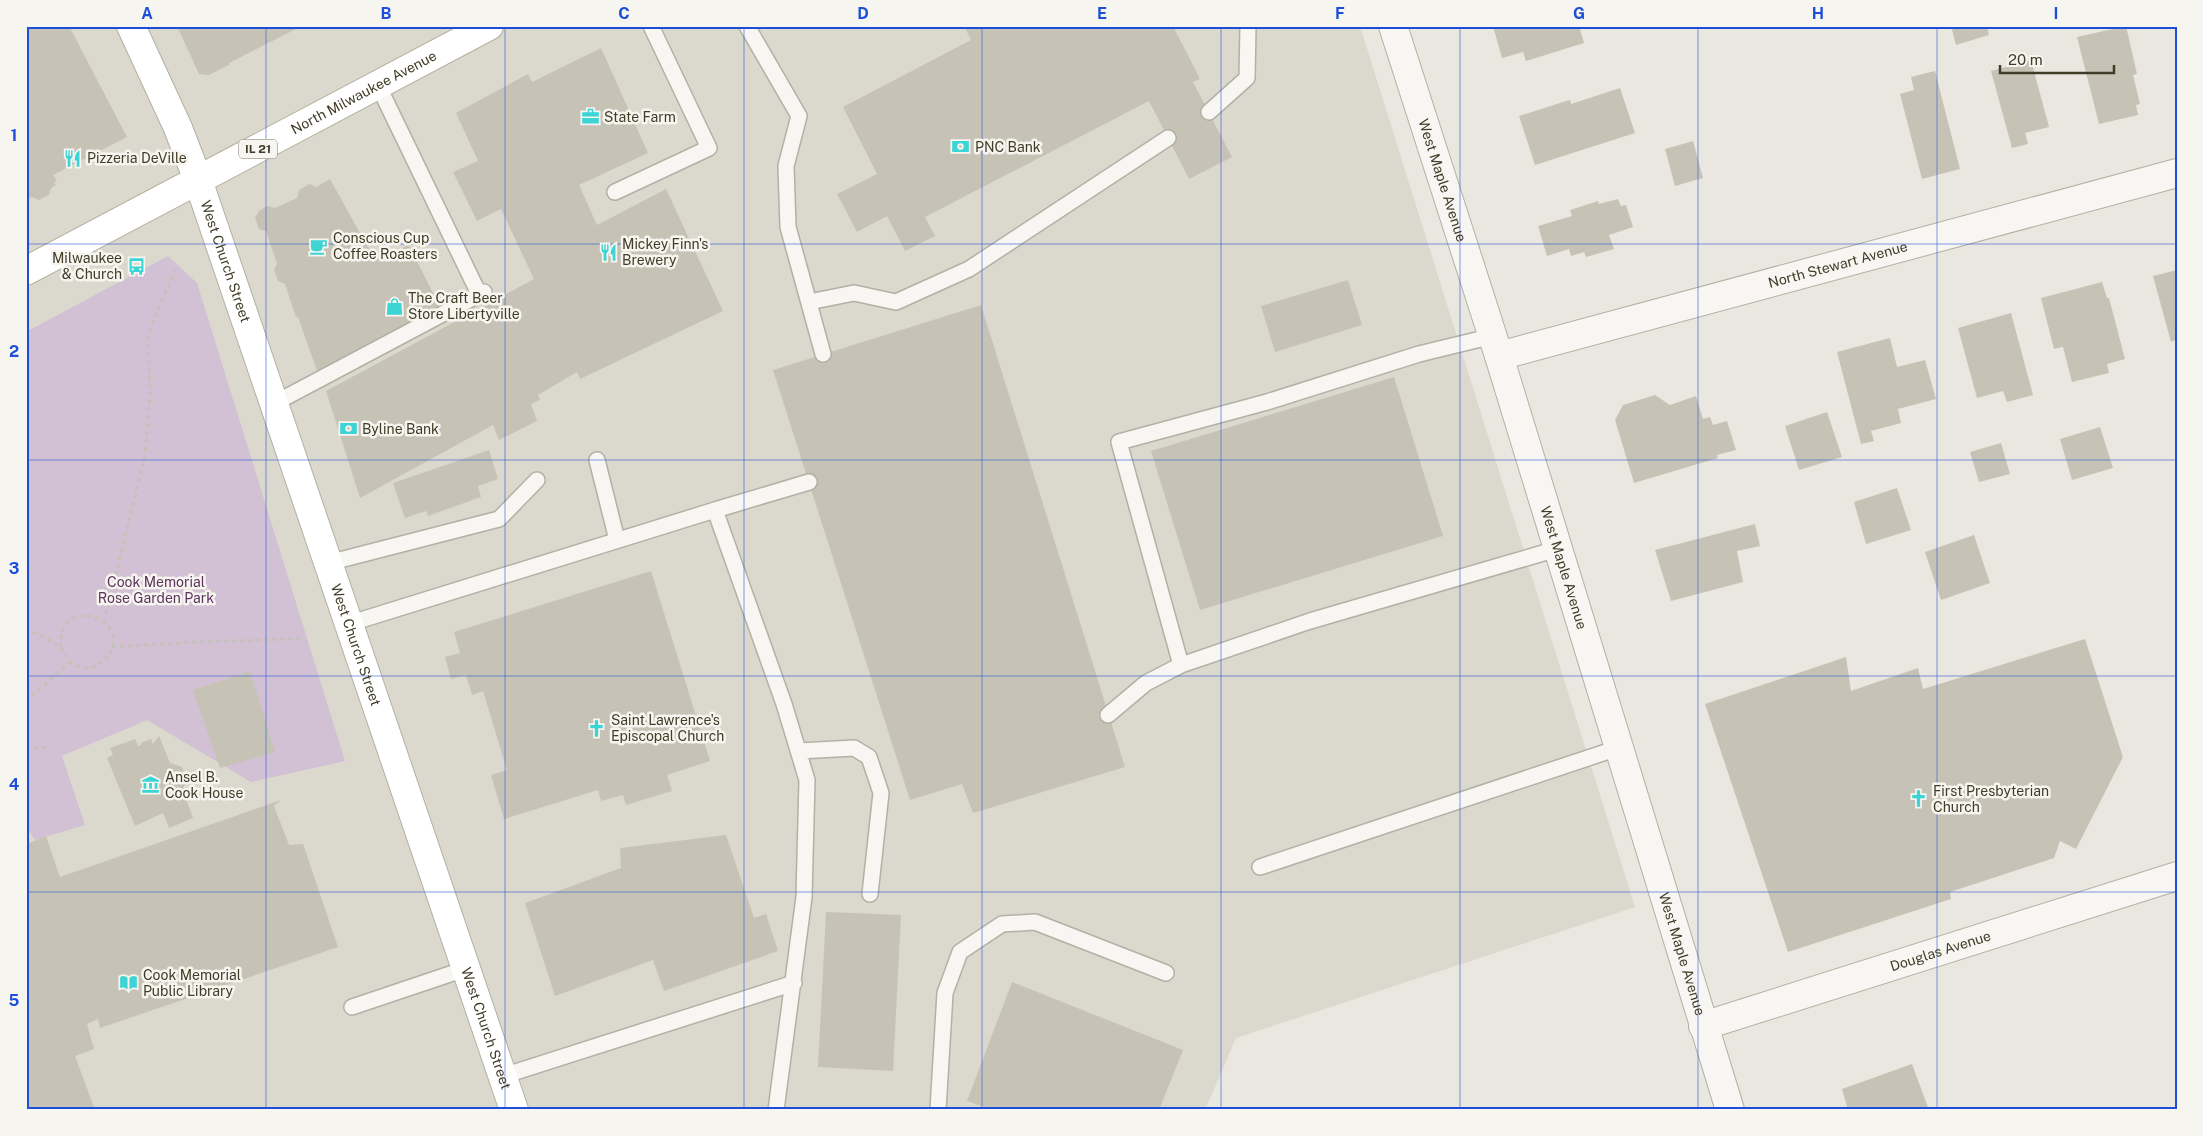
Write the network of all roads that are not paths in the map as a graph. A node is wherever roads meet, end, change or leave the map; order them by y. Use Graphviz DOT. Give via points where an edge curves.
graph roads {
  1 [pos="131,26"];
  2 [pos="490,26"];
  3 [pos="651,26"];
  4 [pos="747,26"];
  5 [pos="1248,26"];
  6 [pos="1393,26"];
  7 [pos="378,85"];
  8 [pos="1209,112"];
  9 [pos="1168,138"];
  10 [pos="2177,173"];
  11 [pos="198,180"];
  12 [pos="615,192"];
  13 [pos="26,271"];
  14 [pos="808,302"];
  15 [pos="1496,346"];
  16 [pos="823,354"];
  17 [pos="273,404"];
  18 [pos="597,460"];
  19 [pos="537,480"];
  20 [pos="809,482"];
  21 [pos="715,510"];
  22 [pos="617,540"];
  23 [pos="1557,549"];
  24 [pos="328,563"];
  25 [pos="348,624"];
  26 [pos="1181,664"];
  27 [pos="1108,715"];
  28 [pos="1618,748"];
  29 [pos="799,751"];
  30 [pos="1260,867"];
  31 [pos="2177,876"];
  32 [pos="870,894"];
  33 [pos="465,968"];
  34 [pos="1166,973"];
  35 [pos="794,983"];
  36 [pos="352,1007"];
  37 [pos="1704,1026"];
  38 [pos="503,1076"];
  39 [pos="514,1110"];
  40 [pos="776,1110"];
  41 [pos="938,1110"];
  42 [pos="1730,1110"];
  1 -- 11 [label="street, West Church Street"];
  2 -- 7 [label="street, North Milwaukee Avenue / IL 21"];
  3 -- 12 [label="lane" via="709,148"];
  4 -- 14 [label="lane" via="799,116 786,166 788,226"];
  5 -- 8 [label="lane" via="1247,78"];
  6 -- 15 [label="street, West Maple Avenue"];
  7 -- 11 [label="street, North Milwaukee Avenue / IL 21"];
  7 -- 17 [label="lane" via="482,293"];
  9 -- 14 [label="lane" via="969,269 896,302 854,293"];
  10 -- 15 [label="street, North Stewart Avenue"];
  11 -- 13 [label="street, North Milwaukee Avenue / IL 21"];
  11 -- 17 [label="street, West Church Street"];
  14 -- 16 [label="lane"];
  15 -- 23 [label="street, West Maple Avenue"];
  15 -- 26 [label="lane" via="1419,354 1267,402 1119,442"];
  17 -- 24 [label="street, West Church Street"];
  18 -- 22 [label="lane"];
  19 -- 24 [label="lane" via="499,520"];
  20 -- 21 [label="lane"];
  21 -- 22 [label="lane"];
  21 -- 29 [label="lane"];
  22 -- 25 [label="lane"];
  23 -- 26 [label="lane" via="1310,621"];
  23 -- 28 [label="street, West Maple Avenue"];
  24 -- 25 [label="street, West Church Street"];
  25 -- 33 [label="street, West Church Street"];
  26 -- 27 [label="lane" via="1146,683"];
  28 -- 30 [label="lane"];
  28 -- 37 [label="street, West Maple Avenue"];
  29 -- 32 [label="lane" via="854,748 869,757 880,793"];
  29 -- 35 [label="lane" via="807,793 804,898"];
  31 -- 37 [label="street, Douglas Avenue"];
  33 -- 36 [label="lane"];
  33 -- 38 [label="street, West Church Street"];
  34 -- 41 [label="lane" via="1036,922 1002,924 960,952 945,993"];
  35 -- 38 [label="lane"];
  35 -- 40 [label="lane"];
  37 -- 42 [label="street, West Maple Avenue"];
  38 -- 39 [label="street, West Church Street"];
}
